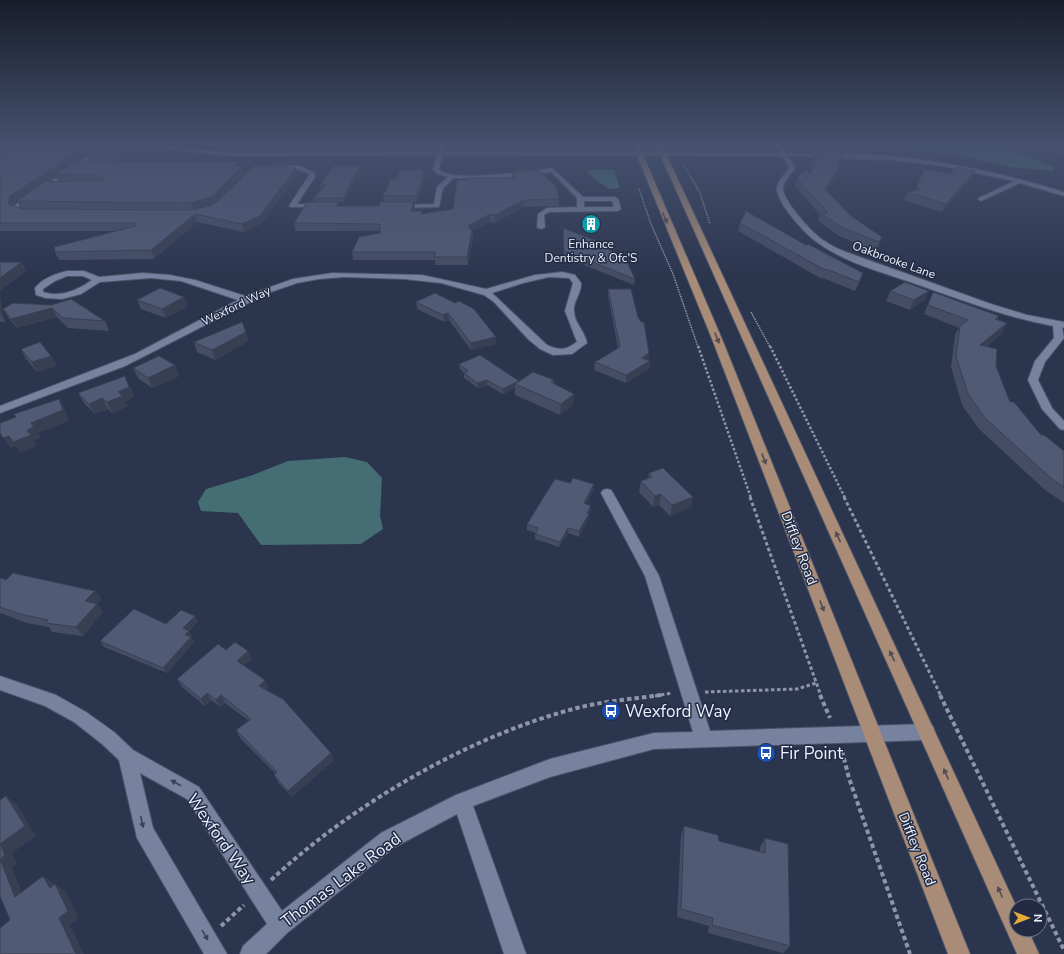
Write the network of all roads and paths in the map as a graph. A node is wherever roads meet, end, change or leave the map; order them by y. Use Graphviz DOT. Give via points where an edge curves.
graph roads {
  1 [pos="44,188"];
  2 [pos="305,188"];
  3 [pos="440,188"];
  4 [pos="569,188"];
  5 [pos="639,188"];
  6 [pos="654,188"];
  7 [pos="681,188"];
  8 [pos="698,188"];
  9 [pos="781,188"];
  10 [pos="1005,188"];
  11 [pos="1042,188"];
  12 [pos="1064,194"];
  13 [pos="580,199"];
  14 [pos="981,199"];
  15 [pos="330,206"];
  16 [pos="392,206"];
  17 [pos="581,209"];
  18 [pos="35,213"];
  19 [pos="711,226"];
  20 [pos="541,227"];
  21 [pos="98,280"];
  22 [pos="487,292"];
  23 [pos="245,299"];
  24 [pos="748,306"];
  25 [pos="1061,324"];
  26 [pos="0,410"];
  27 [pos="1064,427"];
  28 [pos="607,493"];
  29 [pos="0,683"];
  30 [pos="927,732"];
  31 [pos="872,734"];
  32 [pos="838,735"];
  33 [pos="704,739"];
  34 [pos="127,756"];
  35 [pos="462,802"];
  36 [pos="1008,911"];
  37 [pos="280,926"];
  38 [pos="1020,938"];
  39 [pos="1064,950"];
  40 [pos="216,954"];
  41 [pos="251,954"];
  42 [pos="515,954"];
  43 [pos="910,954"];
  44 [pos="959,954"];
  45 [pos="1028,954"];
  1 -- 18 [label="street" via="14,208 20,213"];
  2 -- 15 [label="street" via="292,206"];
  3 -- 16 [label="street" via="437,206"];
  4 -- 13 [label="street"];
  5 -- 32 [label="path" via="651,224 673,274 812,675"];
  6 -- 31 [label="main road, Diffley Road, one-way" via="717,339"];
  30 -- 7 [label="main road, one-way"];
  8 -- 19 [label="path"];
  9 -- 25 [label="street, Oakbrooke Lane" via="781,194 809,232 820,241 855,259 980,304"];
  10 -- 14 [label="street"];
  11 -- 12 [label="street"];
  13 -- 17 [label="street"];
  13 -- 17 [label="street" via="615,199 618,209"];
  17 -- 20 [label="street" via="547,210 541,214"];
  21 -- 21 [label="street" via="88,287 57,297 39,293 38,288 65,274 91,275"];
  21 -- 23 [label="street" via="138,275 161,276"];
  22 -- 22 [label="street, Wexford Way" via="540,275 556,274 571,277 577,284 569,307 570,315 581,333 582,343 578,348 569,351 560,352 543,348 515,317"];
  22 -- 23 [label="street, Wexford Way" via="428,278 320,276 285,283"];
  23 -- 26 [label="street, Wexford Way" via="137,356"];
  24 -- 39 [label="path" via="784,374"];
  25 -- 27 [label="street" via="1059,338 1040,361 1033,380 1047,409"];
  28 -- 33 [label="street" via="652,576"];
  29 -- 34 [label="street, Wexford Way" via="50,700 80,717"];
  30 -- 31 [label="street, Thomas Lake Road"];
  36 -- 30 [label="main road, one-way"];
  31 -- 32 [label="street, Thomas Lake Road"];
  31 -- 44 [label="main road, Diffley Road"];
  32 -- 33 [label="street, Thomas Lake Road"];
  32 -- 43 [label="path" via="849,778"];
  33 -- 35 [label="street, Thomas Lake Road" via="654,741 624,748 550,768"];
  37 -- 34 [label="street, Wexford Way, one-way" via="193,793"];
  34 -- 40 [label="street, one-way" via="144,831"];
  35 -- 37 [label="street, Thomas Lake Road" via="388,840"];
  35 -- 42 [label="street"];
  37 -- 41 [label="street, Thomas Lake Road"];
  38 -- 45 [label="main road"];
}
